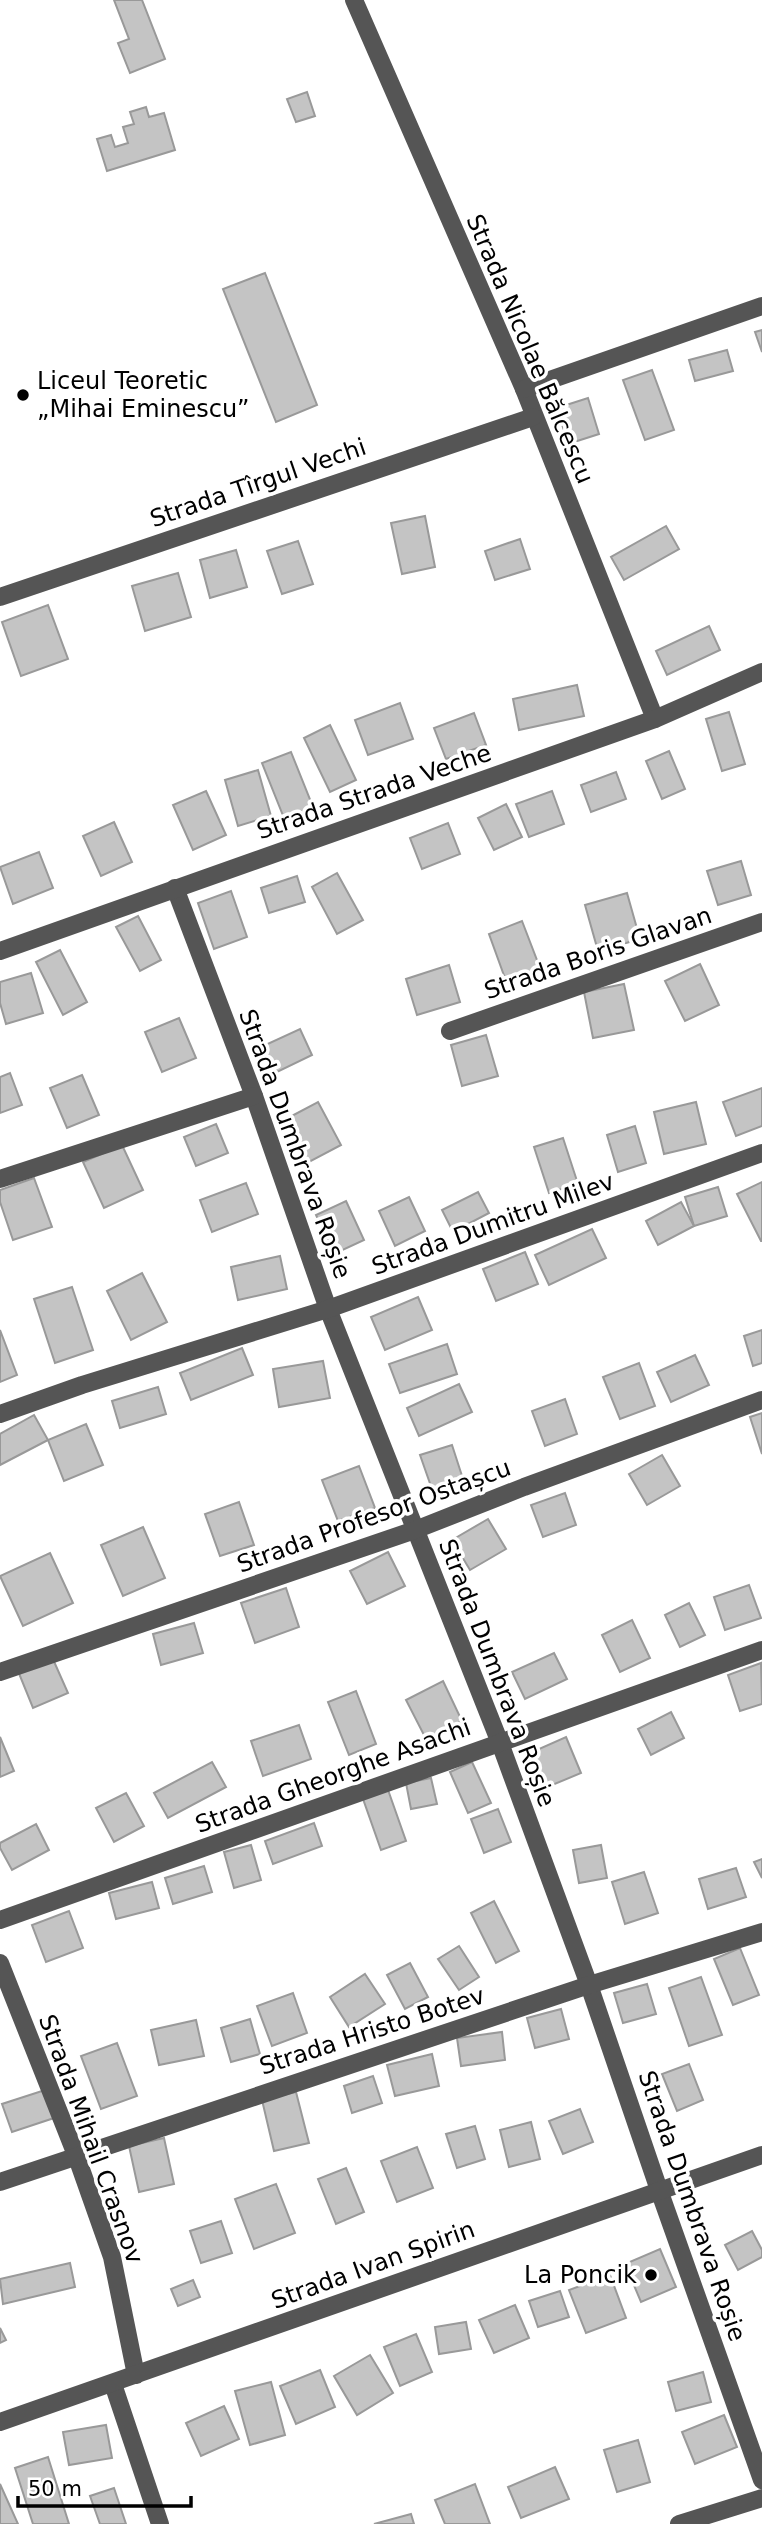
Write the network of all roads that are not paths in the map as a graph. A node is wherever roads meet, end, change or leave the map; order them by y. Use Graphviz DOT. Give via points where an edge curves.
graph roads {
  1 [pos="354,0"];
  2 [pos="762,306"];
  3 [pos="524,389"];
  4 [pos="533,417"];
  5 [pos="0,597"];
  6 [pos="762,672"];
  7 [pos="655,719"];
  8 [pos="175,888"];
  9 [pos="762,922"];
  10 [pos="0,951"];
  11 [pos="450,1031"];
  12 [pos="254,1096"];
  13 [pos="762,1153"];
  14 [pos="0,1179"];
  15 [pos="328,1309"];
  16 [pos="762,1400"];
  17 [pos="0,1414"];
  18 [pos="415,1530"];
  19 [pos="762,1650"];
  20 [pos="0,1672"];
  21 [pos="500,1743"];
  22 [pos="0,1920"];
  23 [pos="762,1932"];
  24 [pos="0,1962"];
  25 [pos="589,1984"];
  26 [pos="76,2155"];
  27 [pos="762,2155"];
  28 [pos="0,2182"];
  29 [pos="659,2190"];
  30 [pos="136,2375"];
  31 [pos="113,2385"];
  32 [pos="0,2422"];
  33 [pos="762,2480"];
  34 [pos="762,2498"];
  35 [pos="160,2524"];
  36 [pos="679,2524"];
  1 -- 3 [label="street, Strada Nicolae Bălcescu"];
  2 -- 3 [label="street"];
  3 -- 4 [label="street, Strada Nicolae Bălcescu"];
  4 -- 5 [label="street, Strada Tîrgul Vechi"];
  4 -- 7 [label="street, Strada Nicolae Bălcescu"];
  6 -- 7 [label="street, Strada Strada Veche"];
  7 -- 8 [label="street, Strada Strada Veche"];
  8 -- 10 [label="street, Strada Strada Veche"];
  8 -- 12 [label="street, Strada Dumbrava Roșie"];
  9 -- 11 [label="street, Strada Boris Glavan"];
  12 -- 14 [label="street"];
  12 -- 15 [label="street, Strada Dumbrava Roșie"];
  13 -- 15 [label="street, Strada Dumitru Milev"];
  15 -- 17 [label="street, Strada Dumitru Milev" via="82,1384"];
  15 -- 18 [label="street, Strada Dumbrava Roșie"];
  16 -- 18 [label="street, Strada Profesor Ostașcu"];
  18 -- 20 [label="street, Strada Profesor Ostașcu"];
  18 -- 21 [label="street, Strada Dumbrava Roșie"];
  19 -- 21 [label="street, Strada Gheorghe Asachi"];
  21 -- 22 [label="street, Strada Gheorghe Asachi"];
  21 -- 25 [label="street, Strada Dumbrava Roșie"];
  23 -- 25 [label="street, Strada Hristo Botev"];
  24 -- 26 [label="street, Strada Mihail Crasnov"];
  25 -- 26 [label="street, Strada Hristo Botev"];
  25 -- 29 [label="street, Strada Dumbrava Roșie"];
  26 -- 28 [label="street, Strada Hristo Botev"];
  26 -- 30 [label="street, Strada Mihail Crasnov" via="112,2257"];
  27 -- 29 [label="street, Strada Ivan Spirin"];
  29 -- 30 [label="street, Strada Ivan Spirin"];
  29 -- 33 [label="street, Strada Dumbrava Roșie"];
  30 -- 31 [label="street, Strada Ivan Spirin"];
  31 -- 32 [label="street, Strada Ivan Spirin"];
  31 -- 35 [label="street"];
  34 -- 36 [label="street"];
}
